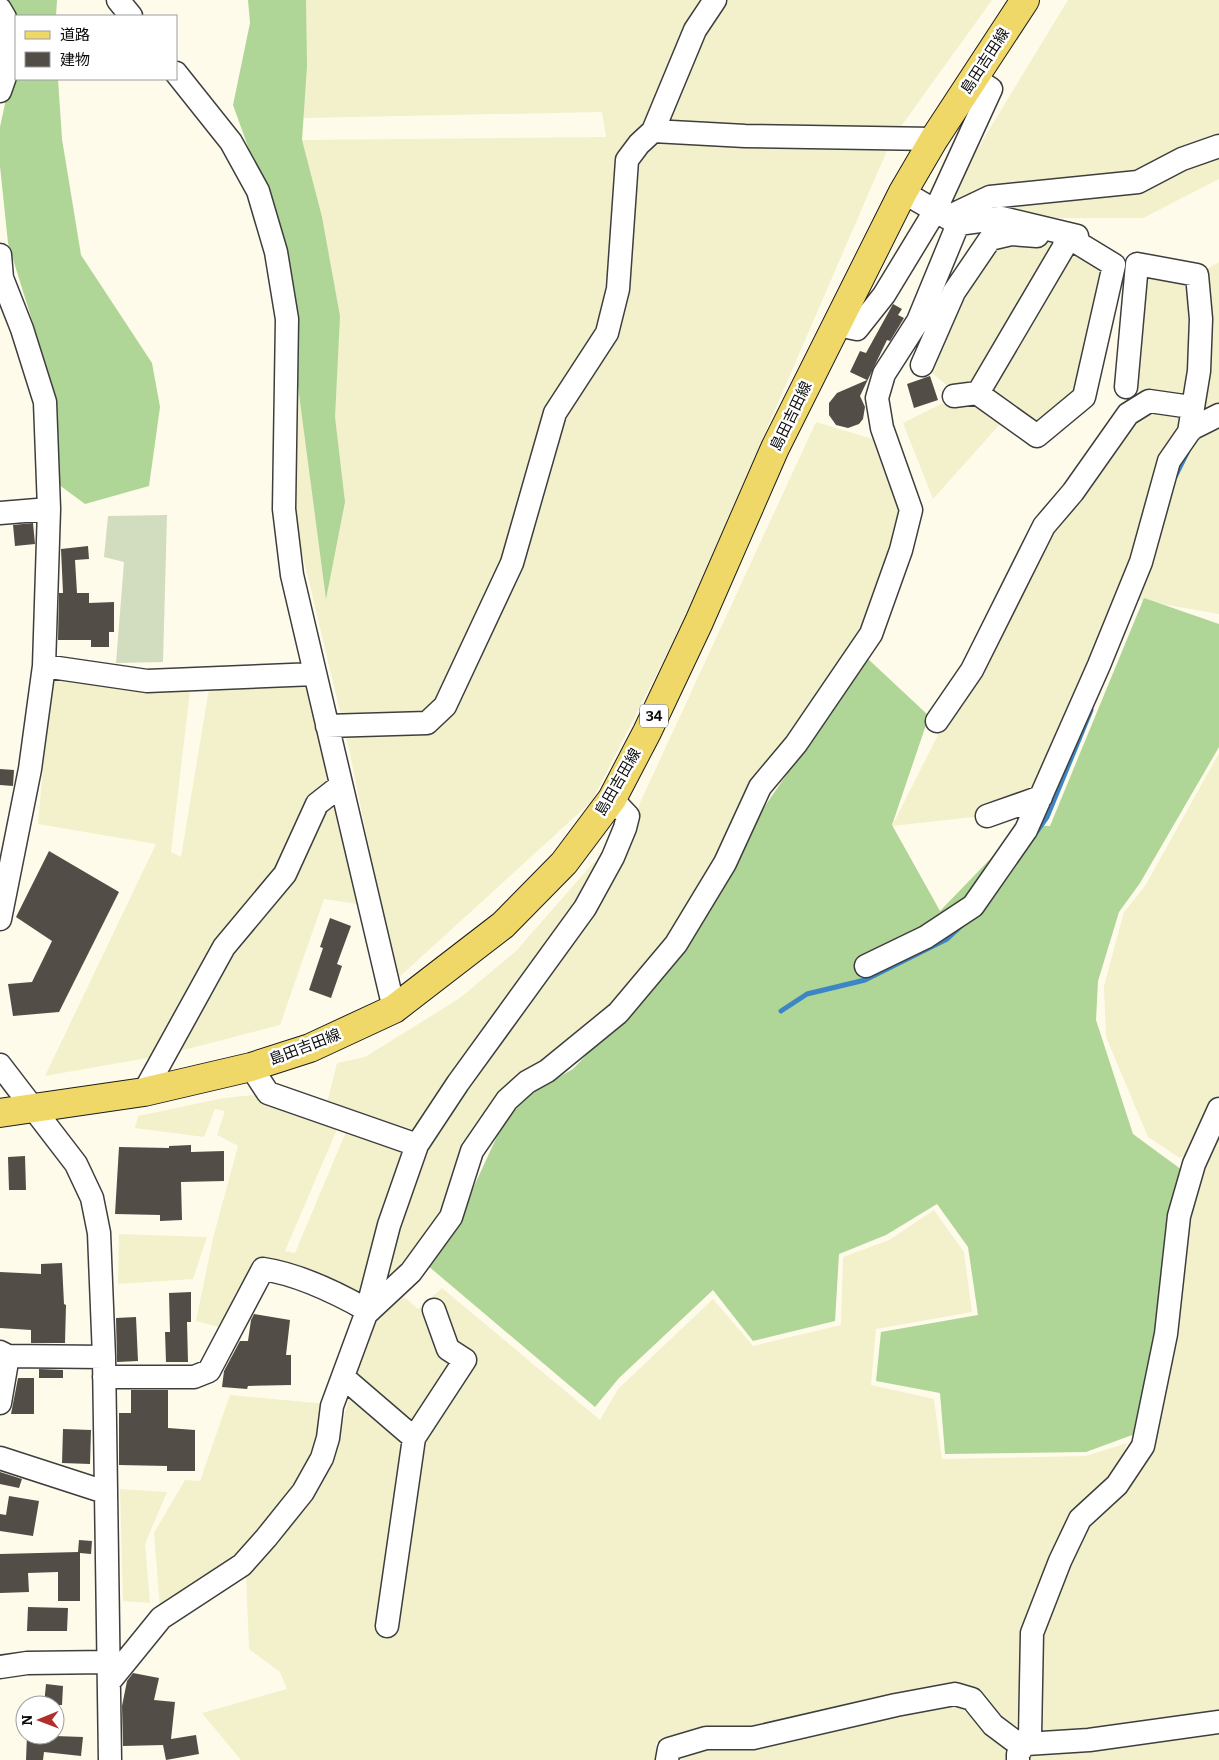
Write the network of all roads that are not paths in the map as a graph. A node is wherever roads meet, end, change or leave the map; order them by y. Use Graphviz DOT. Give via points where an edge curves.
graph roads {
  1 [pos="118,0"];
  2 [pos="715,0"];
  3 [pos="1024,0"];
  4 [pos="0,9"];
  5 [pos="130,15"];
  6 [pos="178,76"];
  7 [pos="974,78"];
  8 [pos="0,91"];
  9 [pos="653,131"];
  10 [pos="934,139"];
  11 [pos="1219,146"];
  12 [pos="930,208"];
  13 [pos="1065,234"];
  14 [pos="0,255"];
  15 [pos="1137,264"];
  16 [pos="836,325"];
  17 [pos="922,365"];
  18 [pos="1126,387"];
  19 [pos="977,393"];
  20 [pos="954,396"];
  21 [pos="1191,407"];
  22 [pos="1219,415"];
  23 [pos="1188,432"];
  24 [pos="49,509"];
  25 [pos="0,513"];
  26 [pos="44,666"];
  27 [pos="315,674"];
  28 [pos="937,721"];
  29 [pos="327,726"];
  30 [pos="340,786"];
  31 [pos="1042,797"];
  32 [pos="612,799"];
  33 [pos="987,816"];
  34 [pos="0,919"];
  35 [pos="866,966"];
  36 [pos="394,1009"];
  37 [pos="0,1065"];
  38 [pos="251,1066"];
  39 [pos="144,1092"];
  40 [pos="34,1107"];
  41 [pos="1219,1108"];
  42 [pos="0,1113"];
  43 [pos="417,1145"];
  44 [pos="434,1310"];
  45 [pos="366,1312"];
  46 [pos="4,1354"];
  47 [pos="104,1367"];
  48 [pos="342,1377"];
  49 [pos="0,1403"];
  50 [pos="414,1438"];
  51 [pos="0,1458"];
  52 [pos="105,1492"];
  53 [pos="387,1626"];
  54 [pos="0,1667"];
  55 [pos="109,1672"];
  56 [pos="1219,1722"];
  57 [pos="1022,1752"];
  58 [pos="110,1760"];
  59 [pos="667,1760"];
  1 -- 5 [label="street"];
  2 -- 9 [label="street" via="695,30"];
  3 -- 7 [label="main road, 島田吉田線 / 34"];
  4 -- 8 [label="street" via="8,21 13,40 8,71"];
  6 -- 27 [label="street" via="235,150 258,191 276,252 287,319 284,509 292,575"];
  7 -- 10 [label="main road, 島田吉田線 / 34"];
  7 -- 12 [label="street" via="991,89"];
  9 -- 10 [label="street"];
  9 -- 29 [label="street" via="627,160 618,289 606,333 555,413 512,563 445,706 427,723"];
  10 -- 12 [label="main road, 島田吉田線 / 34"];
  11 -- 12 [label="street" via="1182,159 1138,182 990,197"];
  12 -- 13 [label="street" via="1002,218"];
  12 -- 16 [label="main road, 島田吉田線 / 34"];
  12 -- 16 [label="street" via="884,295 857,329"];
  12 -- 45 [label="street" via="918,322 884,374 877,398 882,428 911,510 872,634 796,744 760,787 725,863 676,944 618,1014 507,1100 472,1151 451,1217 411,1272"];
  13 -- 15 [label="street"];
  13 -- 17 [label="street" via="1051,238 1011,234 990,239 954,292"];
  13 -- 19 [label="street" via="1065,245"];
  13 -- 19 [label="street" via="1114,265 1084,397 1037,436"];
  14 -- 24 [label="street" via="2,278 45,402"];
  15 -- 18 [label="street"];
  15 -- 21 [label="street" via="1197,275 1201,319 1199,371"];
  16 -- 32 [label="main road, 島田吉田線 / 34" via="775,448 699,622"];
  19 -- 20 [label="street"];
  21 -- 23 [label="street"];
  21 -- 28 [label="street" via="1149,401 1128,414 1073,492 1044,526 972,670"];
  22 -- 23 [label="street"];
  23 -- 31 [label="street" via="1169,461 1141,562"];
  24 -- 25 [label="street"];
  24 -- 26 [label="street"];
  26 -- 27 [label="street" via="147,681"];
  26 -- 34 [label="street" via="30,769"];
  27 -- 29 [label="street"];
  29 -- 30 [label="street"];
  30 -- 36 [label="street"];
  30 -- 39 [label="street" via="317,804 285,874 224,947"];
  31 -- 33 [label="street"];
  31 -- 35 [label="street" via="1026,830 973,906 926,937"];
  32 -- 36 [label="main road, 島田吉田線 / 34" via="564,863 504,925"];
  32 -- 43 [label="street" via="628,816 613,858 585,908"];
  36 -- 38 [label="main road, 島田吉田線 / 34" via="310,1048"];
  37 -- 40 [label="street"];
  38 -- 39 [label="main road, 島田吉田線 / 34"];
  38 -- 43 [label="street" via="268,1093"];
  39 -- 40 [label="main road, 島田吉田線 / 34"];
  40 -- 42 [label="main road, 島田吉田線 / 34"];
  40 -- 47 [label="street" via="76,1164 92,1198 99,1233"];
  41 -- 57 [label="street" via="1194,1164 1179,1216 1166,1334 1143,1446 1117,1485 1080,1520 1060,1561 1032,1633 1030,1736"];
  43 -- 45 [label="street" via="389,1225"];
  44 -- 50 [label="street" via="448,1349 465,1360"];
  45 -- 47 [label="street" via="336,1293 263,1269 209,1371 194,1377"];
  45 -- 48 [label="street"];
  46 -- 47 [label="street"];
  46 -- 49 [label="street"];
  47 -- 52 [label="street"];
  48 -- 50 [label="street"];
  48 -- 55 [label="street" via="332,1406 322,1458 303,1492 242,1565 160,1618"];
  50 -- 53 [label="street"];
  51 -- 52 [label="street"];
  52 -- 55 [label="street"];
  54 -- 55 [label="street" via="27,1663"];
  55 -- 58 [label="street"];
  56 -- 57 [label="street"];
  57 -- 59 [label="street" via="1013,1740 993,1725 972,1699 954,1694 753,1738 706,1738 668,1749"];
}
